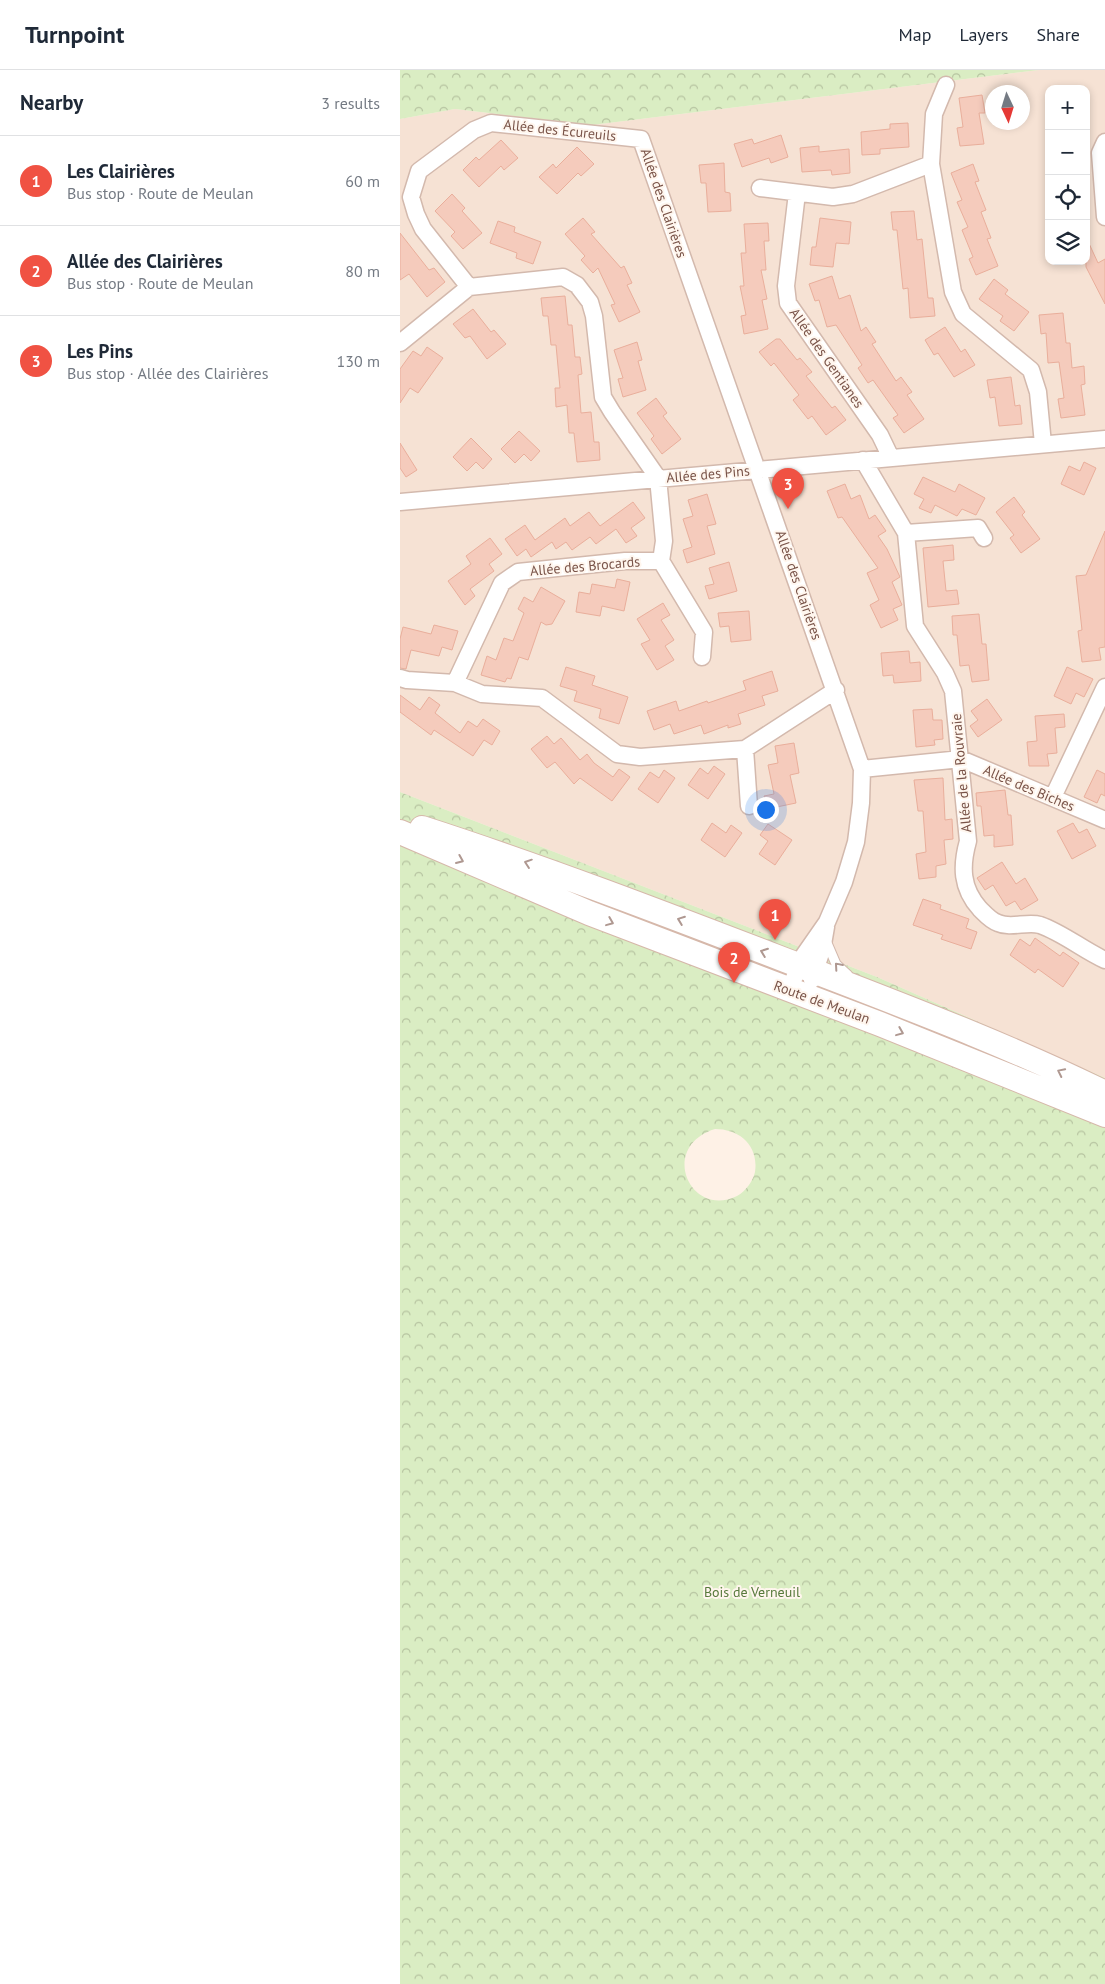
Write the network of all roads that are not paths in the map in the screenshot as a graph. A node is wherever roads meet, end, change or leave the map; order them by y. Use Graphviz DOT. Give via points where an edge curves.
graph roads {
  1 [pos="946,85"];
  2 [pos="641,139"];
  3 [pos="1105,142"];
  4 [pos="930,164"];
  5 [pos="760,188"];
  6 [pos="797,192"];
  7 [pos="1105,216"];
  8 [pos="469,287"];
  9 [pos="400,343"];
  10 [pos="1105,439"];
  11 [pos="1043,444"];
  12 [pos="892,458"];
  13 [pos="863,460"];
  14 [pos="758,469"];
  15 [pos="658,478"];
  16 [pos="400,502"];
  17 [pos="906,533"];
  18 [pos="984,538"];
  19 [pos="661,560"];
  20 [pos="702,657"];
  21 [pos="400,678"];
  22 [pos="455,683"];
  23 [pos="1105,687"];
  24 [pos="836,690"];
  25 [pos="745,749"];
  26 [pos="960,759"];
  27 [pos="862,769"];
  28 [pos="1053,797"];
  29 [pos="748,806"];
  30 [pos="1105,820"];
  31 [pos="400,822"];
  32 [pos="400,832"];
  33 [pos="826,928"];
  34 [pos="1105,960"];
  35 [pos="807,969"];
  36 [pos="797,993"];
  37 [pos="909,1009"];
  38 [pos="1105,1093"];
  39 [pos="1105,1115"];
  1 -- 4 [label="street" via="934,114"];
  2 -- 8 [label="street, Allée des Écureuils" via="491,123 474,130 427,164 419,171 411,197 416,214 423,229"];
  2 -- 14 [label="street, Allée des Clairières"];
  3 -- 7 [label="street" via="1100,153"];
  4 -- 6 [label="street" via="853,194 833,197"];
  4 -- 11 [label="street" via="953,292 963,314 1031,370 1038,392"];
  5 -- 6 [label="street"];
  6 -- 12 [label="street, Allée des Gentianes" via="786,286 788,303 880,435"];
  8 -- 9 [label="street"];
  8 -- 15 [label="street" via="563,277 577,285 590,302 594,316 603,397"];
  10 -- 11 [label="street, Allée des Pins"];
  11 -- 12 [label="street, Allée des Pins"];
  12 -- 13 [label="street, Allée des Pins"];
  13 -- 14 [label="street, Allée des Pins"];
  13 -- 17 [label="street, Allée de la Rouvraie"];
  14 -- 15 [label="street, Allée des Pins"];
  14 -- 24 [label="street, Allée des Clairières"];
  15 -- 16 [label="street, Allée des Pins"];
  15 -- 19 [label="street" via="664,541"];
  17 -- 18 [label="street" via="978,528"];
  17 -- 26 [label="street, Allée de la Rouvraie" via="915,626 953,691"];
  19 -- 20 [label="street" via="704,632"];
  19 -- 22 [label="street, Allée des Brocards" via="625,560 518,572 502,584"];
  21 -- 22 [label="street"];
  22 -- 25 [label="street" via="482,694 542,698 617,754 640,757"];
  23 -- 28 [label="street"];
  24 -- 25 [label="street"];
  24 -- 27 [label="street, Allée des Clairières"];
  25 -- 29 [label="street"];
  26 -- 27 [label="street, Allée des Biches"];
  26 -- 28 [label="street, Allée des Biches"];
  26 -- 34 [label="street, Allée de la Rouvraie" via="968,840 962,873 975,904 998,924 1038,924"];
  27 -- 33 [label="street, Allée des Clairières" via="856,842"];
  28 -- 30 [label="street, Allée des Biches"];
  35 -- 31 [label="main road, Route de Meulan, one-way" via="552,871"];
  32 -- 36 [label="main road, Route de Meulan, one-way" via="580,910"];
  33 -- 35 [label="street, Allée des Clairières"];
  37 -- 33 [label="lane, one-way" via="840,969 830,953"];
  35 -- 36 [label="street, Allée des Clairières"];
  35 -- 37 [label="main road, Route de Meulan"];
  36 -- 39 [label="main road, Route de Meulan, one-way"];
  38 -- 37 [label="main road, Route de Meulan, one-way" via="1043,1063"];
}
